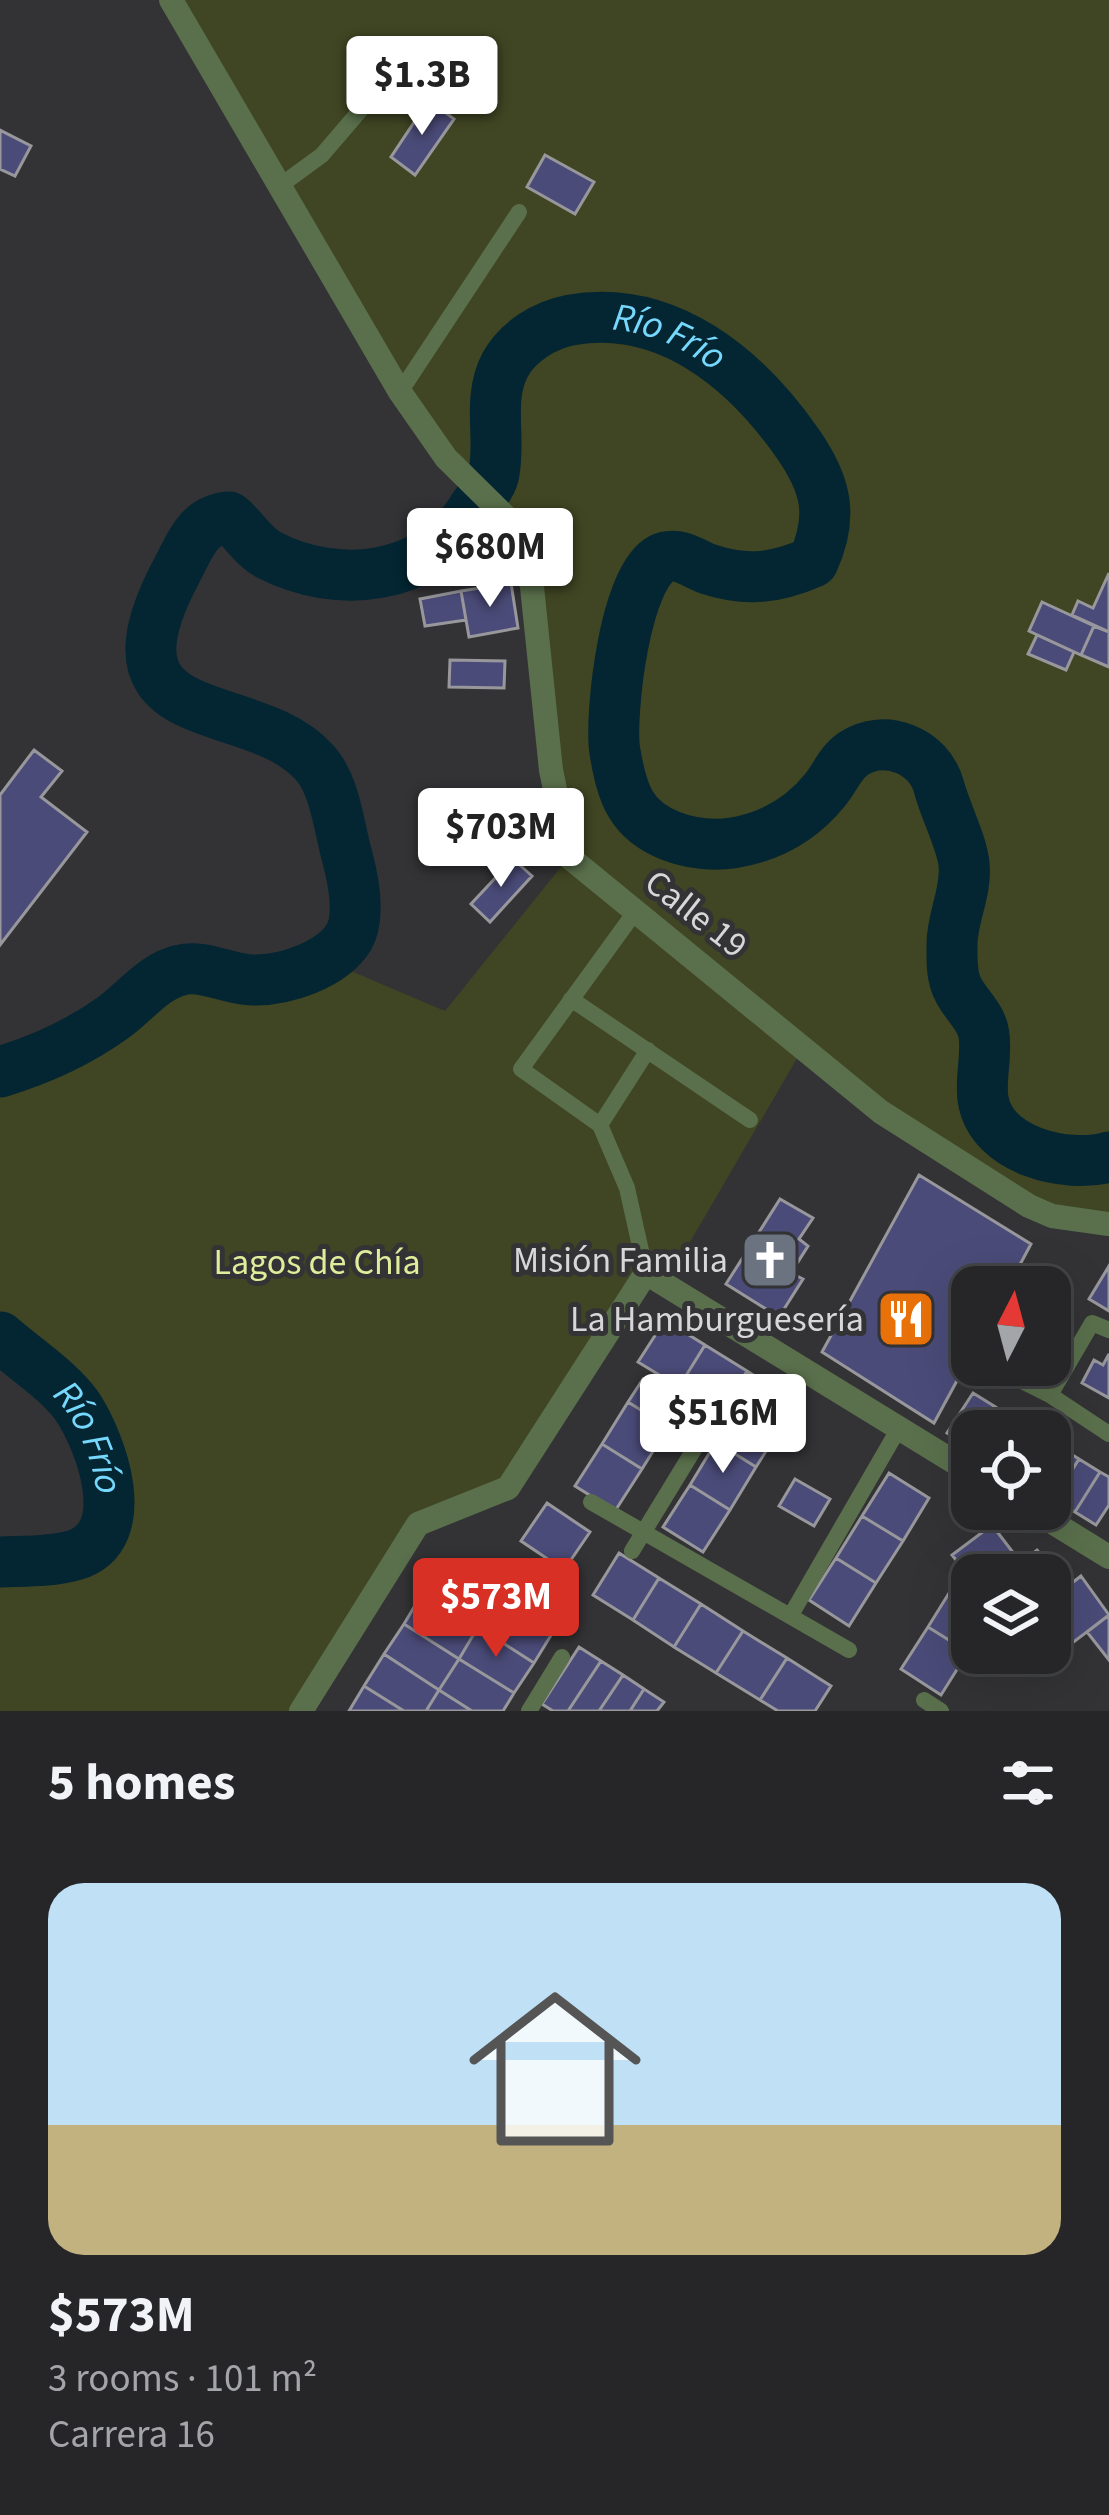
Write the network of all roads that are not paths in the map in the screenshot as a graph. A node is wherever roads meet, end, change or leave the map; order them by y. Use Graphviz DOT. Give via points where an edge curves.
graph roads {
  1 [pos="171,0"];
  2 [pos="462,92"];
  3 [pos="281,185"];
  4 [pos="519,212"];
  5 [pos="400,392"];
  6 [pos="635,912"];
  7 [pos="571,1000"];
  8 [pos="648,1050"];
  9 [pos="750,1120"];
  10 [pos="600,1125"];
  11 [pos="1109,1223"];
  12 [pos="646,1273"];
  13 [pos="1109,1330"];
  14 [pos="1032,1386"];
  15 [pos="1050,1395"];
  16 [pos="712,1420"];
  17 [pos="899,1428"];
  18 [pos="1109,1434"];
  19 [pos="951,1460"];
  20 [pos="591,1502"];
  21 [pos="647,1530"];
  22 [pos="1065,1530"];
  23 [pos="632,1551"];
  24 [pos="1109,1557"];
  25 [pos="791,1615"];
  26 [pos="849,1650"];
  27 [pos="562,1657"];
  28 [pos="924,1700"];
  29 [pos="301,1711"];
  30 [pos="529,1711"];
  31 [pos="941,1711"];
  1 -- 3 [label="street, Calle 19"];
  2 -- 3 [label="lane" via="381,86 322,155"];
  3 -- 5 [label="street, Calle 19"];
  4 -- 5 [label="lane"];
  5 -- 6 [label="street, Calle 19" via="446,458 510,521 532,587 551,770 569,857"];
  6 -- 7 [label="lane"];
  6 -- 11 [label="street, Calle 19" via="881,1112 1029,1206"];
  7 -- 8 [label="lane"];
  7 -- 10 [label="lane" via="521,1069"];
  8 -- 9 [label="lane"];
  8 -- 10 [label="lane"];
  10 -- 12 [label="lane" via="627,1188"];
  12 -- 17 [label="street"];
  12 -- 29 [label="street" via="508,1488 418,1524"];
  13 -- 15 [label="lane" via="1092,1323"];
  14 -- 15 [label="lane"];
  15 -- 18 [label="lane"];
  16 -- 21 [label="lane"];
  17 -- 19 [label="street"];
  17 -- 25 [label="lane"];
  20 -- 21 [label="lane"];
  21 -- 23 [label="lane"];
  21 -- 25 [label="lane"];
  22 -- 24 [label="street"];
  25 -- 26 [label="lane"];
  27 -- 30 [label="lane"];
  28 -- 31 [label="lane"];
}
